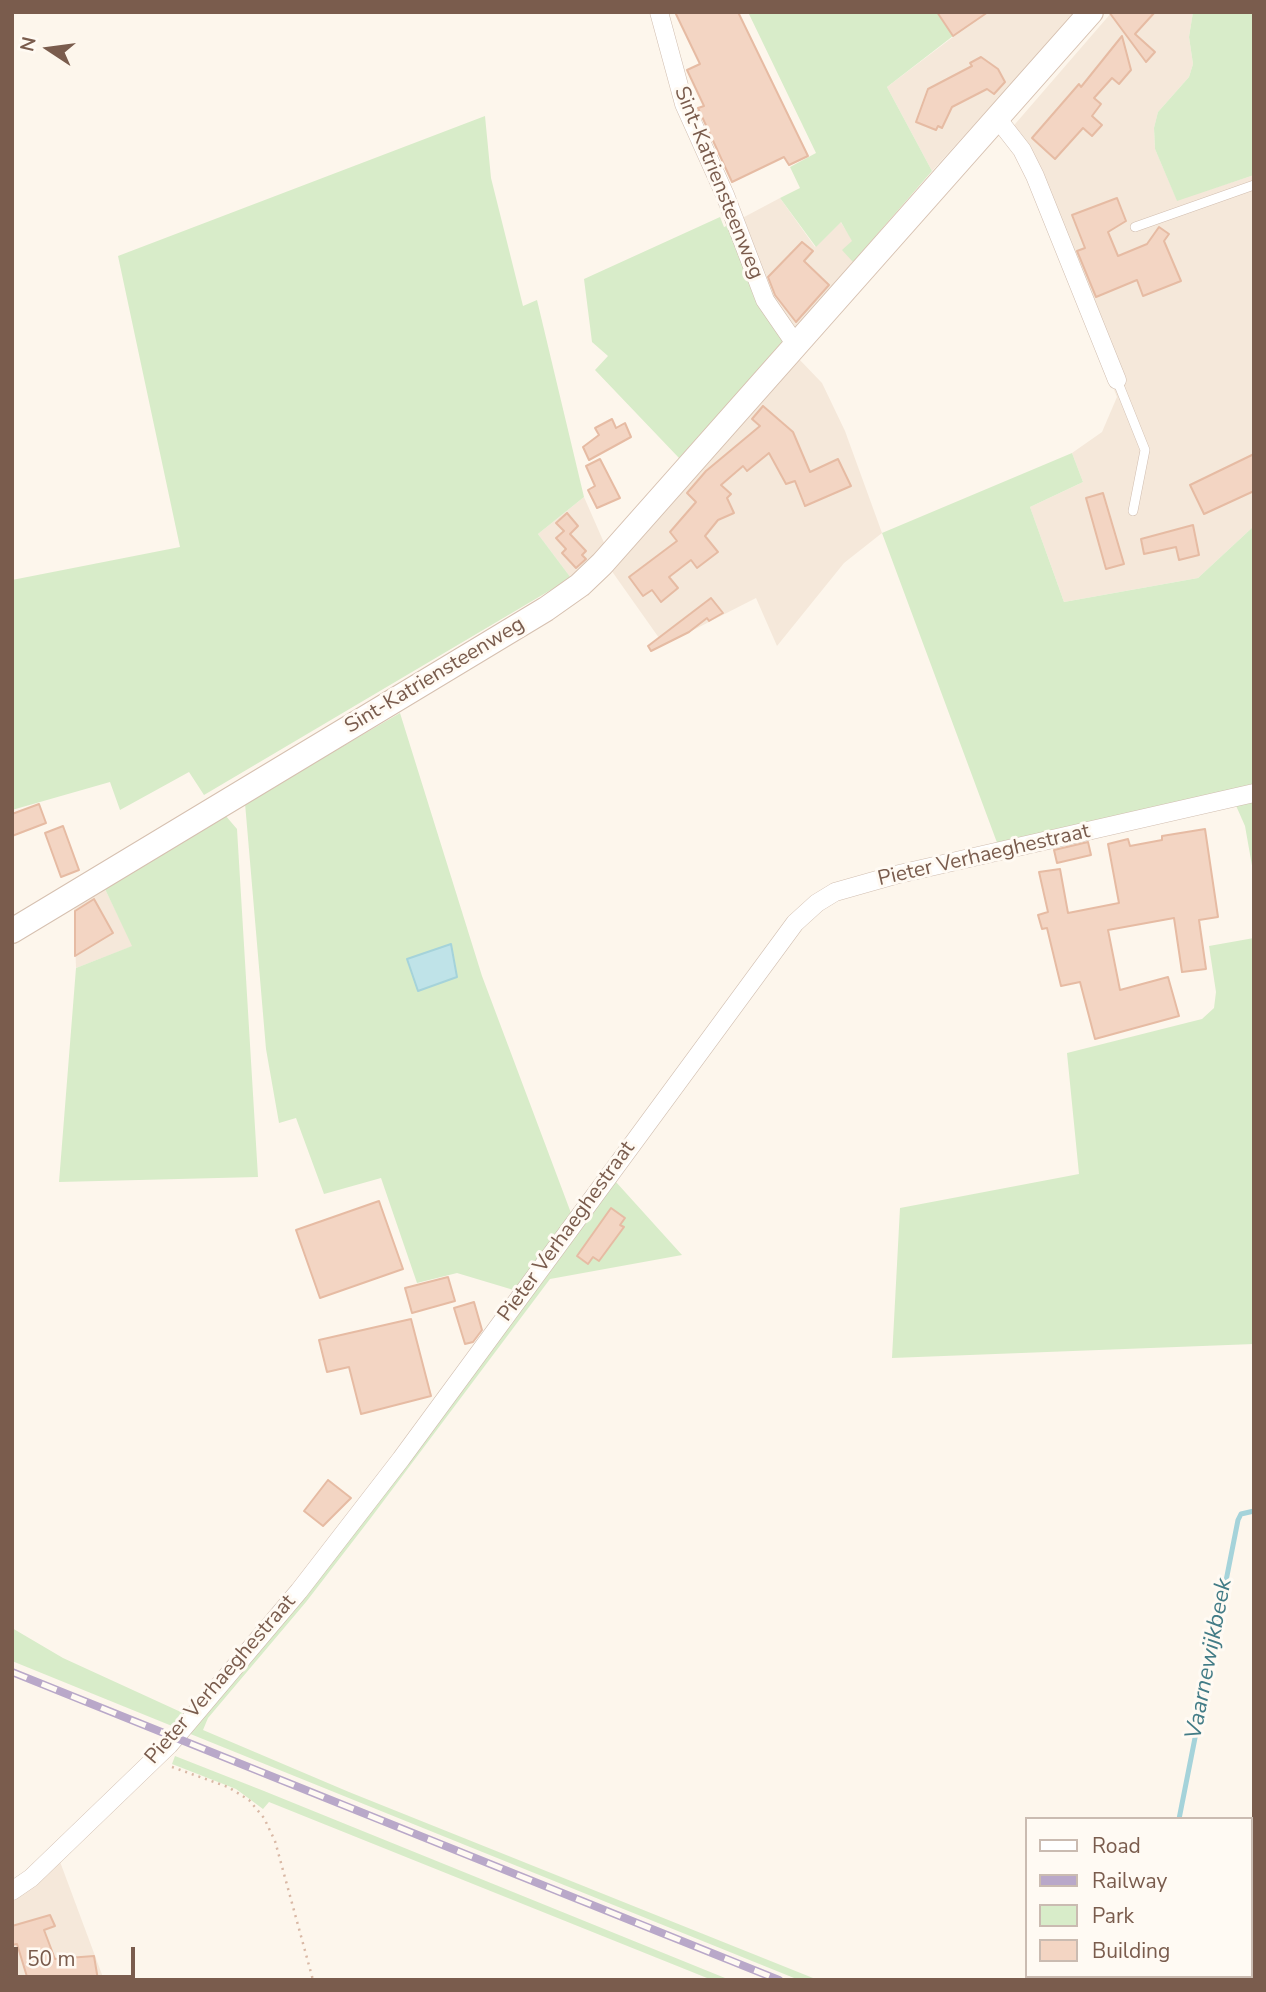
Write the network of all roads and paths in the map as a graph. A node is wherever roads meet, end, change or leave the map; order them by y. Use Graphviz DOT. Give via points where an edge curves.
graph roads {
  1 [pos="659,12"];
  2 [pos="1091,12"];
  3 [pos="997,118"];
  4 [pos="1254,185"];
  5 [pos="1135,227"];
  6 [pos="796,345"];
  7 [pos="1117,380"];
  8 [pos="1133,511"];
  9 [pos="1254,793"];
  10 [pos="12,931"];
  11 [pos="159,1755"];
  12 [pos="12,1892"];
  13 [pos="313,1980"];
  1 -- 6 [label="street, Sint-Katriensteenweg" via="684,104 765,300"];
  2 -- 3 [label="street, Sint-Katriensteenweg"];
  3 -- 6 [label="street, Sint-Katriensteenweg"];
  3 -- 7 [label="street" via="1035,176"];
  4 -- 5 [label="lane"];
  6 -- 10 [label="street, Sint-Katriensteenweg" via="602,565 580,584 546,609"];
  7 -- 8 [label="lane" via="1145,450"];
  9 -- 11 [label="street, Pieter Verhaeghestraat" via="895,875 835,892 794,923 384,1481 299,1591"];
  11 -- 12 [label="street, Pieter Verhaeghestraat"];
  11 -- 13 [label="path" via="170,1766 228,1787 249,1800 264,1818 275,1842"];
}
